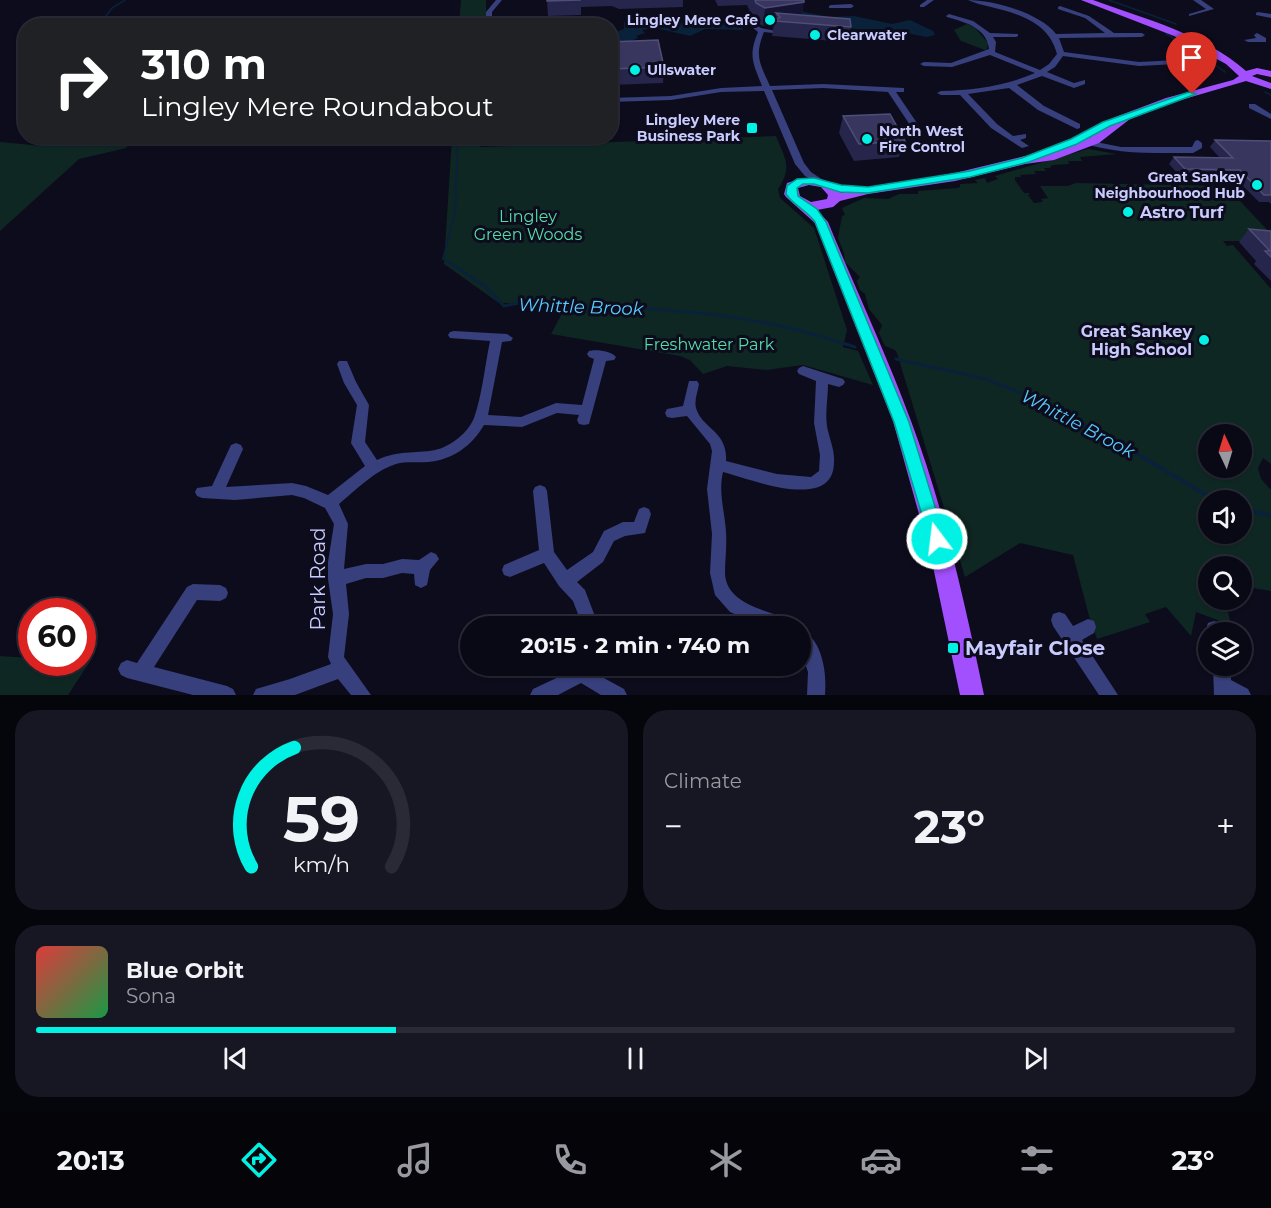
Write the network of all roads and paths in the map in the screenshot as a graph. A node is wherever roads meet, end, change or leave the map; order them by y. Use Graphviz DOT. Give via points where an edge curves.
graph roads {
  1 [pos="499,0"];
  2 [pos="971,0"];
  3 [pos="1005,0"];
  4 [pos="1085,0"];
  5 [pos="1196,0"];
  6 [pos="834,4"];
  7 [pos="851,6"];
  8 [pos="997,7"];
  9 [pos="1060,8"];
  10 [pos="1182,12"];
  11 [pos="949,16"];
  12 [pos="489,18"];
  13 [pos="749,22"];
  14 [pos="762,30"];
  15 [pos="773,31"];
  16 [pos="987,35"];
  17 [pos="1016,35"];
  18 [pos="1112,35"];
  19 [pos="1056,36"];
  20 [pos="1136,37"];
  21 [pos="1264,38"];
  22 [pos="1248,40"];
  23 [pos="990,52"];
  24 [pos="1061,54"];
  25 [pos="1155,54"];
  26 [pos="1165,62"];
  27 [pos="1177,62"];
  28 [pos="1230,62"];
  29 [pos="924,63"];
  30 [pos="1257,71"];
  31 [pos="1040,72"];
  32 [pos="1271,74"];
  33 [pos="1246,75"];
  34 [pos="1011,85"];
  35 [pos="1224,86"];
  36 [pos="1269,86"];
  37 [pos="766,88"];
  38 [pos="890,89"];
  39 [pos="901,90"];
  40 [pos="962,92"];
  41 [pos="1087,92"];
  42 [pos="941,93"];
  43 [pos="618,100"];
  44 [pos="1252,106"];
  45 [pos="1074,116"];
  46 [pos="1271,117"];
  47 [pos="1064,120"];
  48 [pos="1077,126"];
  49 [pos="917,129"];
  50 [pos="1023,136"];
  51 [pos="1012,139"];
  52 [pos="1087,139"];
  53 [pos="1198,143"];
  54 [pos="1025,146"];
  55 [pos="800,164"];
  56 [pos="796,183"];
  57 [pos="828,193"];
  58 [pos="804,204"];
  59 [pos="825,232"];
  60 [pos="454,335"];
  61 [pos="601,356"];
  62 [pos="342,364"];
  63 [pos="803,371"];
  64 [pos="822,378"];
  65 [pos="839,382"];
  66 [pos="693,384"];
  67 [pos="690,410"];
  68 [pos="672,413"];
  69 [pos="480,420"];
  70 [pos="236,449"];
  71 [pos="718,465"];
  72 [pos="374,468"];
  73 [pos="540,491"];
  74 [pos="330,503"];
  75 [pos="644,514"];
  76 [pos="547,554"];
  77 [pos="424,569"];
  78 [pos="510,570"];
  79 [pos="336,579"];
  80 [pos="565,581"];
  81 [pos="220,593"];
  82 [pos="587,616"];
  83 [pos="758,616"];
  84 [pos="1059,620"];
  85 [pos="1088,627"];
  86 [pos="1071,637"];
  87 [pos="811,655"];
  88 [pos="341,669"];
  89 [pos="572,676"];
  90 [pos="591,676"];
  91 [pos="1223,690"];
  92 [pos="227,695"];
  93 [pos="262,695"];
  94 [pos="362,695"];
  95 [pos="539,695"];
  96 [pos="618,695"];
  97 [pos="816,695"];
  98 [pos="972,695"];
  99 [pos="1109,695"];
  100 [pos="1242,695"];
  1 -- 12 [label="street"];
  2 -- 8 [label="street"];
  3 -- 8 [label="street"];
  4 -- 28 [label="main road" via="1177,34"];
  5 -- 10 [label="street" via="1211,9 1191,17"];
  6 -- 7 [label="street"];
  8 -- 19 [label="street" via="1035,21"];
  9 -- 18 [label="street" via="1087,17"];
  11 -- 16 [label="street" via="976,25"];
  13 -- 14 [label="street"];
  14 -- 15 [label="street"];
  14 -- 37 [label="street" via="755,60"];
  16 -- 17 [label="street"];
  16 -- 23 [label="street" via="994,47"];
  18 -- 19 [label="street"];
  18 -- 20 [label="street"];
  19 -- 24 [label="street"];
  21 -- 22 [label="street"];
  23 -- 29 [label="street" via="952,65"];
  23 -- 31 [label="street"];
  24 -- 26 [label="street" via="1110,63"];
  24 -- 31 [label="street"];
  25 -- 26 [label="street"];
  26 -- 27 [label="street"];
  28 -- 30 [label="main road"];
  28 -- 33 [label="main road"];
  30 -- 32 [label="main road"];
  30 -- 33 [label="main road"];
  31 -- 34 [label="street"];
  31 -- 41 [label="street" via="1078,84"];
  33 -- 35 [label="main road"];
  33 -- 36 [label="main road"];
  34 -- 40 [label="street"];
  34 -- 47 [label="street"];
  35 -- 36 [label="main road"];
  35 -- 52 [label="main road" via="1126,117"];
  37 -- 38 [label="street"];
  37 -- 43 [label="street"];
  37 -- 55 [label="street"];
  38 -- 39 [label="street"];
  38 -- 49 [label="street"];
  40 -- 42 [label="street"];
  40 -- 51 [label="street"];
  44 -- 46 [label="street"];
  45 -- 47 [label="street"];
  47 -- 48 [label="street"];
  50 -- 51 [label="street"];
  51 -- 54 [label="street"];
  52 -- 53 [label="street" via="1109,150 1192,150 1198,148"];
  52 -- 57 [label="main road" via="1050,157 954,177"];
  55 -- 56 [label="street" via="801,174"];
  55 -- 57 [label="street"];
  56 -- 57 [label="main road" via="807,180"];
  56 -- 58 [label="main road" via="791,194"];
  57 -- 58 [label="main road" via="817,206"];
  57 -- 59 [label="main road"];
  58 -- 59 [label="main road" via="817,216"];
  59 -- 98 [label="main road" via="885,376 918,472 956,615"];
  60 -- 69 [label="street" via="502,338"];
  61 -- 69 [label="street" via="586,415 556,408 522,422"];
  62 -- 72 [label="street" via="363,405 358,443"];
  63 -- 64 [label="street"];
  64 -- 65 [label="street"];
  64 -- 71 [label="street" via="820,428 828,459 826,472 818,481 794,483"];
  66 -- 67 [label="street"];
  67 -- 68 [label="street"];
  67 -- 71 [label="street" via="716,443"];
  69 -- 72 [label="street" via="474,433 461,445 432,456 393,459"];
  70 -- 74 [label="street, Park Road" via="209,493 292,489"];
  71 -- 83 [label="street" via="714,483 720,586 734,604"];
  72 -- 74 [label="street"];
  73 -- 76 [label="street"];
  74 -- 79 [label="street, Park Road" via="341,524"];
  75 -- 80 [label="street" via="640,528 623,529 609,536 598,557"];
  76 -- 78 [label="street"];
  76 -- 80 [label="street"];
  77 -- 79 [label="street" via="402,566"];
  79 -- 88 [label="street, Park Road" via="341,614 336,657"];
  80 -- 82 [label="street" via="579,596"];
  81 -- 92 [label="street" via="193,592 134,671"];
  84 -- 86 [label="street"];
  85 -- 86 [label="street"];
  86 -- 99 [label="street"];
  87 -- 97 [label="street"];
  88 -- 93 [label="street"];
  88 -- 94 [label="street"];
  89 -- 95 [label="street"];
  90 -- 96 [label="street"];
  91 -- 100 [label="street"];
}
